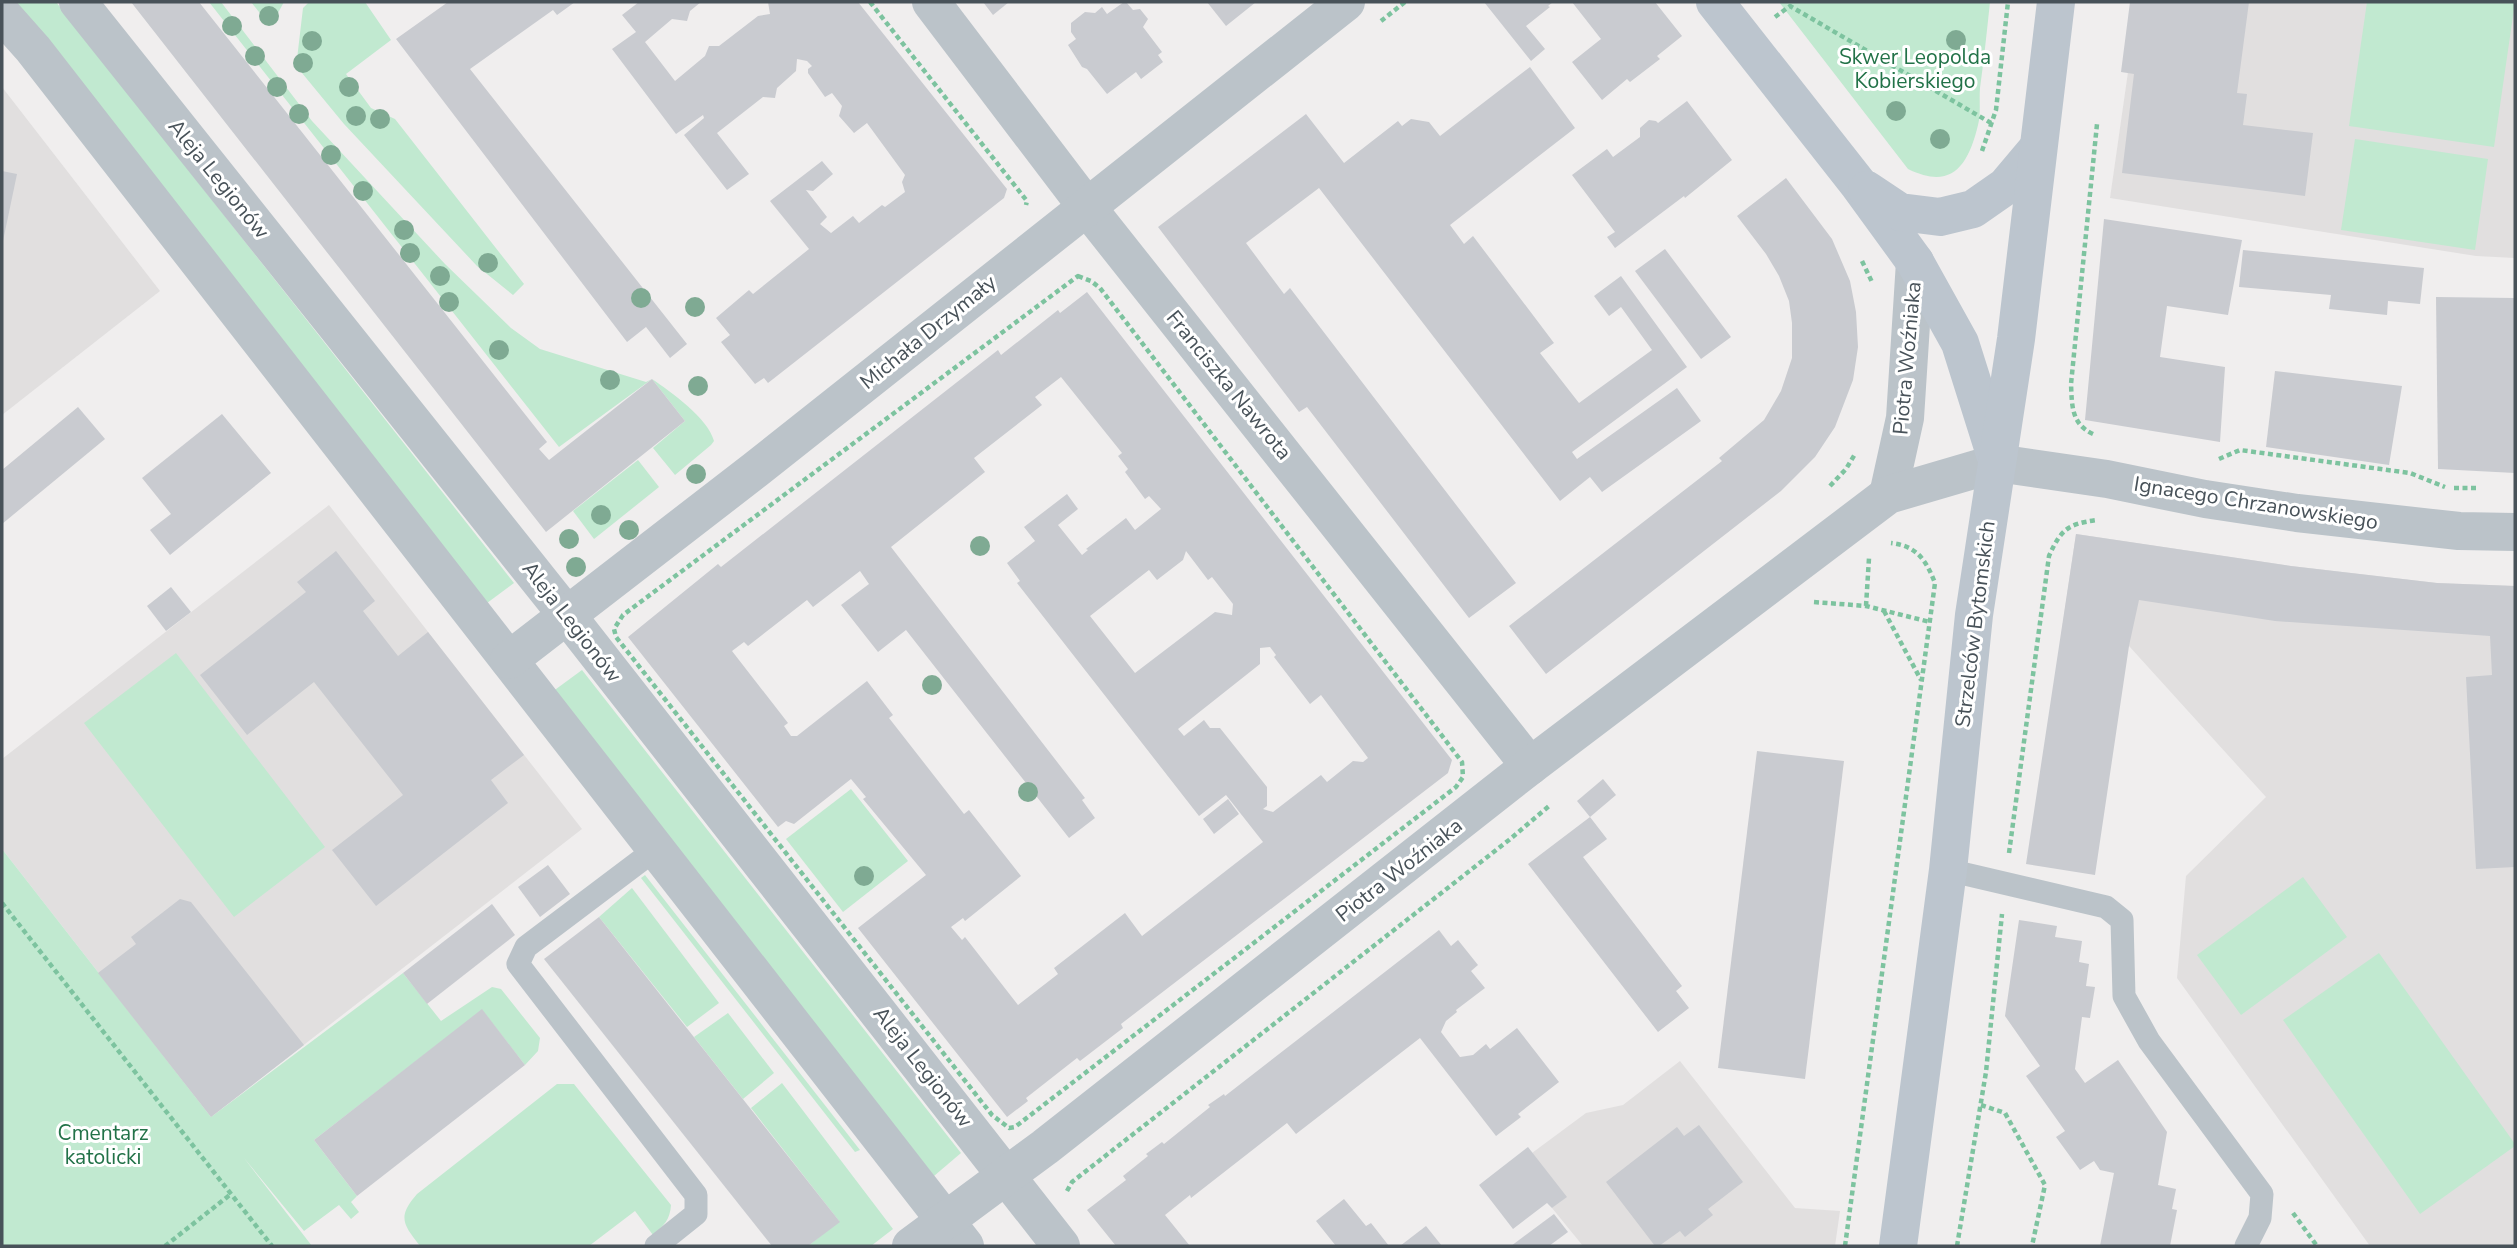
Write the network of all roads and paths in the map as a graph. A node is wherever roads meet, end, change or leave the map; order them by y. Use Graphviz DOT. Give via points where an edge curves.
graph roads {
  1 [pos="78,2"];
  2 [pos="870,2"];
  3 [pos="931,2"];
  4 [pos="1405,2"];
  5 [pos="1715,2"];
  6 [pos="2008,2"];
  7 [pos="2056,2"];
  8 [pos="1788,4"];
  9 [pos="1769,10"];
  10 [pos="2,14"];
  11 [pos="1359,14"];
  12 [pos="1774,18"];
  13 [pos="1783,28"];
  14 [pos="1991,123"];
  15 [pos="2097,124"];
  16 [pos="2038,148"];
  17 [pos="1978,159"];
  18 [pos="1859,185"];
  19 [pos="1086,205"];
  20 [pos="1025,207"];
  21 [pos="1861,258"];
  22 [pos="1915,262"];
  23 [pos="1876,294"];
  24 [pos="2102,437"];
  25 [pos="1857,450"];
  26 [pos="2207,456"];
  27 [pos="1997,463"];
  28 [pos="2480,488"];
  29 [pos="1826,491"];
  30 [pos="1888,495"];
  31 [pos="2098,519"];
  32 [pos="2515,532"];
  33 [pos="1889,543"];
  34 [pos="1870,547"];
  35 [pos="1812,602"];
  36 [pos="1866,606"];
  37 [pos="1885,611"];
  38 [pos="566,614"];
  39 [pos="617,621"];
  40 [pos="1930,622"];
  41 [pos="509,660"];
  42 [pos="1922,681"];
  43 [pos="1531,766"];
  44 [pos="1555,801"];
  45 [pos="656,849"];
  46 [pos="1948,870"];
  47 [pos="2005,884"];
  48 [pos="2,903"];
  49 [pos="1981,1105"];
  50 [pos="1008,1175"];
  51 [pos="231,1194"];
  52 [pos="1066,1201"];
  53 [pos="955,1233"];
  54 [pos="165,1246"];
  55 [pos="272,1246"];
  56 [pos="656,1246"];
  57 [pos="911,1246"];
  58 [pos="1062,1246"];
  59 [pos="1845,1246"];
  60 [pos="1898,1246"];
  61 [pos="1957,1246"];
  62 [pos="2032,1246"];
  63 [pos="2246,1246"];
  1 -- 38 [label="street, Aleja Legionów"];
  2 -- 20 [label="path" via="1027,201"];
  3 -- 19 [label="street, Franciszka Nawrota"];
  4 -- 11 [label="path"];
  5 -- 18 [label="main road"];
  6 -- 14 [label="path"];
  7 -- 16 [label="main road, Strzelców Bytomskich"];
  8 -- 12 [label="path"];
  8 -- 14 [label="path"];
  9 -- 12 [label="path"];
  10 -- 41 [label="street"];
  11 -- 19 [label="street, Michała Drzymały"];
  12 -- 13 [label="path"];
  14 -- 17 [label="path"];
  15 -- 24 [label="path" via="2071,384 2073,414 2089,433"];
  16 -- 18 [label="main road" via="2006,186 1973,209 1940,218 1900,212"];
  16 -- 27 [label="main road, Strzelców Bytomskich"];
  18 -- 22 [label="main road"];
  19 -- 38 [label="street, Michała Drzymały" via="755,470"];
  19 -- 43 [label="street, Franciszka Nawrota"];
  21 -- 23 [label="path"];
  22 -- 27 [label="main road" via="1960,343"];
  22 -- 30 [label="street, Piotra Woźniaka" via="1905,418"];
  25 -- 29 [label="path"];
  26 -- 28 [label="path" via="2220,459 2240,450 2410,473 2445,487"];
  27 -- 30 [label="street, Piotra Woźniaka"];
  27 -- 32 [label="street, Ignacego Chrzanowskiego" via="2297,513 2459,531"];
  27 -- 46 [label="main road, Strzelców Bytomskich" via="1974,615"];
  30 -- 43 [label="street, Piotra Woźniaka"];
  31 -- 47 [label="path" via="2066,528 2049,556"];
  33 -- 40 [label="path" via="1905,544 1920,553 1930,569 1935,583"];
  34 -- 36 [label="path"];
  35 -- 36 [label="path"];
  36 -- 37 [label="path"];
  37 -- 40 [label="path"];
  37 -- 42 [label="path"];
  38 -- 41 [label="street, Michała Drzymały"];
  38 -- 50 [label="street, Aleja Legionów"];
  39 -- 39 [label="path" via="1078,276 1100,288 1462,762 1463,777 1457,787 1009,1128 992,1115 616,637"];
  40 -- 42 [label="path"];
  41 -- 45 [label="street"];
  42 -- 59 [label="path"];
  43 -- 50 [label="street, Piotra Woźniaka"];
  44 -- 52 [label="path" via="1072,1182"];
  45 -- 53 [label="street"];
  45 -- 56 [label="lane" via="526,947 518,964 696,1195 696,1214"];
  46 -- 47 [label="lane"];
  46 -- 60 [label="main road, Strzelców Bytomskich"];
  47 -- 49 [label="path"];
  47 -- 63 [label="lane" via="2106,907 2122,920 2124,996 2148,1041 2262,1194 2260,1218"];
  48 -- 51 [label="path"];
  49 -- 61 [label="path"];
  49 -- 62 [label="path" via="2005,1113 2045,1185"];
  50 -- 53 [label="street, Piotra Woźniaka"];
  50 -- 58 [label="street, Aleja Legionów"];
  51 -- 54 [label="path"];
  51 -- 55 [label="path"];
  53 -- 57 [label="street, Piotra Woźniaka"];
}
